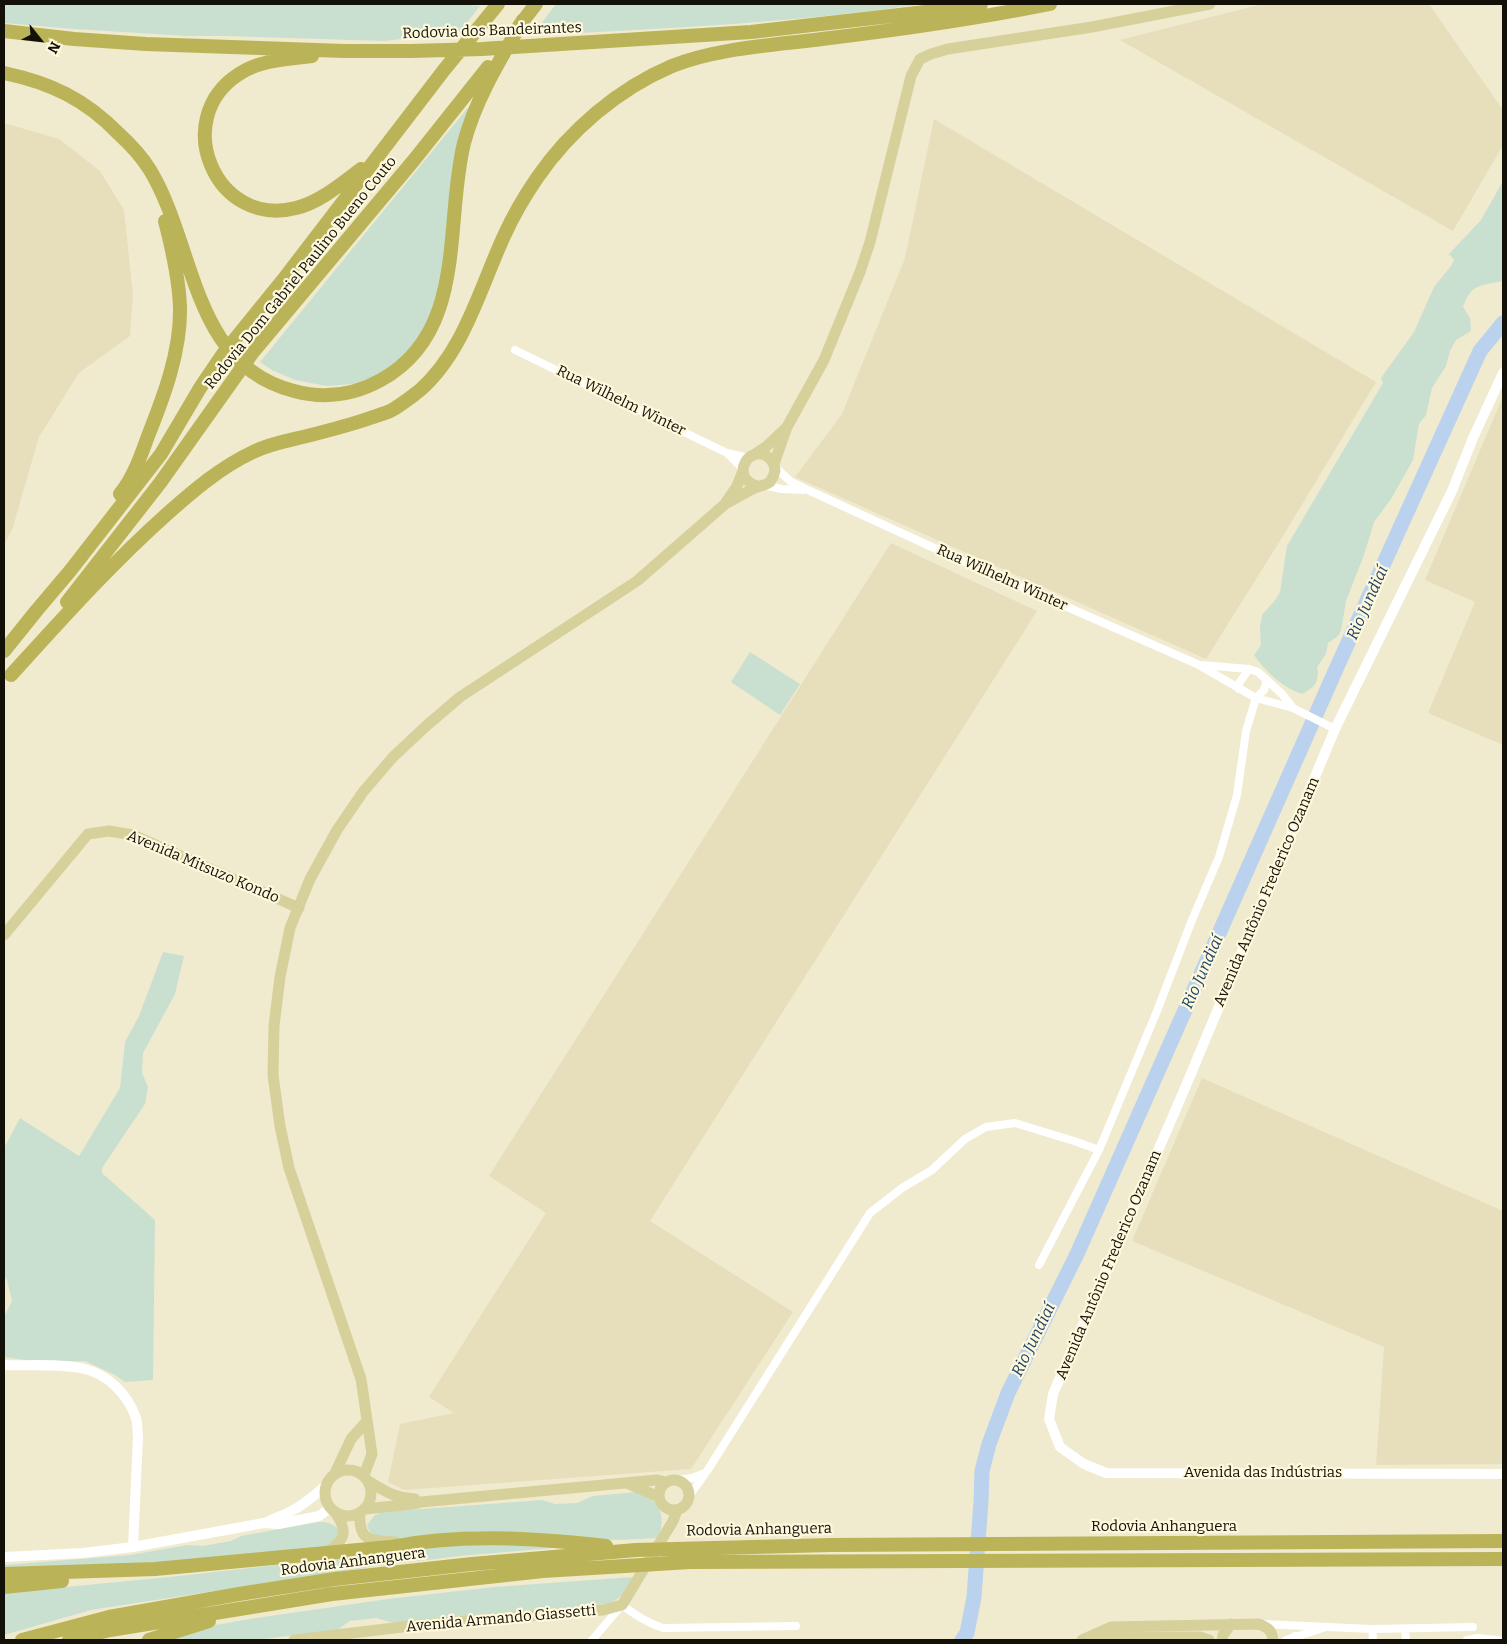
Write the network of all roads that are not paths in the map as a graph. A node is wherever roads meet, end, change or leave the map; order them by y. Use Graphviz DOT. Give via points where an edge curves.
graph roads {
  1 [pos="536,4"];
  2 [pos="981,4"];
  3 [pos="1050,4"];
  4 [pos="1210,4"];
  5 [pos="496,6"];
  6 [pos="524,20"];
  7 [pos="4,31"];
  8 [pos="344,51"];
  9 [pos="4,73"];
  10 [pos="134,149"];
  11 [pos="375,158"];
  12 [pos="515,350"];
  13 [pos="1503,373"];
  14 [pos="787,427"];
  15 [pos="727,453"];
  16 [pos="750,457"];
  17 [pos="774,466"];
  18 [pos="743,470"];
  19 [pos="761,486"];
  20 [pos="808,490"];
  21 [pos="724,505"];
  22 [pos="70,571"];
  23 [pos="4,651"];
  24 [pos="1197,664"];
  25 [pos="1249,669"];
  26 [pos="7,679"];
  27 [pos="1267,680"];
  28 [pos="1239,688"];
  29 [pos="1256,698"];
  30 [pos="1294,709"];
  31 [pos="1335,729"];
  32 [pos="299,908"];
  33 [pos="4,935"];
  34 [pos="1099,1150"];
  35 [pos="1039,1265"];
  36 [pos="4,1365"];
  37 [pos="1049,1419"];
  38 [pos="367,1421"];
  39 [pos="335,1473"];
  40 [pos="705,1473"];
  41 [pos="1503,1474"];
  42 [pos="366,1478"];
  43 [pos="672,1481"];
  44 [pos="628,1483"];
  45 [pos="325,1486"];
  46 [pos="690,1495"];
  47 [pos="421,1502"];
  48 [pos="662,1502"];
  49 [pos="332,1510"];
  50 [pos="677,1510"];
  51 [pos="362,1511"];
  52 [pos="264,1523"];
  53 [pos="666,1531"];
  54 [pos="1503,1541"];
  55 [pos="410,1543"];
  56 [pos="132,1547"];
  57 [pos="636,1550"];
  58 [pos="325,1553"];
  59 [pos="4,1557"];
  60 [pos="1503,1559"];
  61 [pos="155,1569"];
  62 [pos="4,1574"];
  63 [pos="4,1587"];
  64 [pos="294,1599"];
  65 [pos="622,1605"];
  66 [pos="1231,1624"];
  67 [pos="1259,1624"];
  68 [pos="796,1626"];
  69 [pos="1169,1626"];
  70 [pos="1327,1626"];
  71 [pos="1473,1627"];
  72 [pos="1372,1629"];
  73 [pos="1404,1629"];
  74 [pos="1166,1637"];
  75 [pos="1084,1639"];
  76 [pos="1291,1639"];
  77 [pos="22,1640"];
  78 [pos="69,1640"];
  79 [pos="149,1640"];
  80 [pos="294,1640"];
  81 [pos="592,1640"];
  82 [pos="1209,1640"];
  83 [pos="1222,1640"];
  84 [pos="1273,1640"];
  85 [pos="1373,1640"];
  86 [pos="1406,1640"];
  87 [pos="1467,1640"];
  88 [pos="1498,1640"];
  1 -- 6 [label="highway, Rodovia Dom Gabriel Paulino Bueno Couto"];
  2 -- 8 [label="highway, Rodovia dos Bandeirantes" via="751,32 560,45"];
  3 -- 26 [label="highway" via="712,54 674,65 622,94 559,149 538,176 504,234 459,338 436,372 417,392 391,411 276,443 253,452 212,477 107,570"];
  4 -- 14 [label="main road" via="1092,27 948,49 920,59 911,76 860,272 824,360"];
  5 -- 11 [label="highway, Rodovia Dom Gabriel Paulino Bueno Couto"];
  6 -- 10 [label="highway" via="486,83 473,113 459,169 448,275 432,327 404,364 384,378 359,389 325,396 306,394 262,379 236,360 206,314 172,215 150,170"];
  6 -- 26 [label="highway, Rodovia Dom Gabriel Paulino Bueno Couto" via="462,101 254,352 160,483"];
  7 -- 8 [label="highway, Rodovia dos Bandeirantes" via="146,44"];
  8 -- 11 [label="highway" via="265,63 234,78 216,96 207,115 204,134 207,155 211,168 229,192 255,207 280,211 317,199"];
  9 -- 10 [label="highway" via="39,82 83,103"];
  10 -- 22 [label="highway" via="159,205 172,251 180,308 177,339 162,398 138,461 123,491 84,542"];
  11 -- 22 [label="highway, Rodovia Dom Gabriel Paulino Bueno Couto" via="223,354 161,454"];
  12 -- 15 [label="street, Rua Wilhelm Winter"];
  13 -- 31 [label="street, Avenida Antônio Frederico Ozanam" via="1452,491"];
  14 -- 16 [label="main road"];
  14 -- 17 [label="main road"];
  15 -- 16 [label="street, Rua Wilhelm Winter"];
  15 -- 18 [label="street, Rua Wilhelm Winter"];
  16 -- 17 [label="main road" via="756,454 767,456"];
  16 -- 18 [label="main road"];
  17 -- 19 [label="main road" via="773,478"];
  17 -- 20 [label="street, Rua Wilhelm Winter" via="790,481"];
  18 -- 19 [label="main road" via="748,482"];
  18 -- 21 [label="main road"];
  19 -- 20 [label="street, Rua Wilhelm Winter"];
  19 -- 21 [label="main road"];
  20 -- 24 [label="street, Rua Wilhelm Winter" via="967,564"];
  21 -- 32 [label="main road" via="637,581 460,698 393,757 337,830 310,879"];
  22 -- 23 [label="highway, Rodovia Dom Gabriel Paulino Bueno Couto"];
  24 -- 25 [label="street"];
  24 -- 28 [label="street"];
  25 -- 27 [label="street"];
  25 -- 28 [label="street" via="1239,682"];
  27 -- 29 [label="street" via="1264,690"];
  27 -- 30 [label="street"];
  28 -- 29 [label="street"];
  29 -- 30 [label="street"];
  29 -- 34 [label="street" via="1246,731 1237,795 1219,857"];
  30 -- 31 [label="street"];
  31 -- 37 [label="street, Avenida Antônio Frederico Ozanam" via="1053,1394"];
  32 -- 33 [label="main road, Avenida Mitsuzo Kondo" via="133,835 109,831 88,834"];
  32 -- 38 [label="main road" via="290,928 280,977 273,1075 289,1168 361,1379"];
  34 -- 35 [label="street"];
  34 -- 40 [label="street" via="1015,1124 986,1127 965,1139 932,1170 870,1212"];
  36 -- 56 [label="street" via="85,1369 100,1374 122,1393 136,1420 138,1437"];
  37 -- 41 [label="street, Avenida das Indústrias" via="1060,1447 1084,1464 1106,1472"];
  38 -- 39 [label="main road" via="351,1439"];
  38 -- 42 [label="main road" via="372,1454"];
  39 -- 42 [label="main road" via="350,1469"];
  39 -- 45 [label="main road"];
  40 -- 43 [label="street"];
  40 -- 46 [label="street"];
  42 -- 47 [label="main road" via="390,1494"];
  42 -- 51 [label="main road" via="371,1496"];
  43 -- 44 [label="main road"];
  43 -- 46 [label="main road" via="686,1485"];
  43 -- 48 [label="main road" via="662,1486"];
  44 -- 47 [label="main road"];
  44 -- 48 [label="main road"];
  45 -- 49 [label="main road" via="326,1502"];
  45 -- 52 [label="street" via="292,1511"];
  46 -- 50 [label="main road" via="687,1504"];
  47 -- 51 [label="main road"];
  48 -- 50 [label="main road"];
  48 -- 53 [label="main road"];
  49 -- 51 [label="main road" via="350,1516"];
  49 -- 52 [label="street" via="319,1516 278,1524"];
  49 -- 58 [label="main road" via="341,1521 343,1536"];
  50 -- 53 [label="main road"];
  51 -- 55 [label="main road" via="360,1530 368,1538"];
  52 -- 56 [label="street"];
  53 -- 65 [label="main road"];
  54 -- 57 [label="highway, Rodovia Anhanguera" via="944,1544"];
  55 -- 57 [label="highway" via="508,1537"];
  55 -- 58 [label="highway"];
  56 -- 59 [label="street"];
  57 -- 77 [label="highway, Rodovia Anhanguera" via="335,1578 110,1617"];
  58 -- 61 [label="highway"];
  60 -- 64 [label="highway, Rodovia Anhanguera" via="690,1562 543,1571"];
  61 -- 62 [label="highway"];
  61 -- 63 [label="highway"];
  64 -- 78 [label="highway, Rodovia Anhanguera"];
  64 -- 79 [label="highway"];
  65 -- 68 [label="street" via="640,1618 663,1628"];
  65 -- 80 [label="main road, Avenida Armando Giassetti" via="603,1610 420,1624"];
  65 -- 81 [label="street"];
  66 -- 67 [label="main road"];
  66 -- 69 [label="main road"];
  66 -- 83 [label="main road"];
  67 -- 70 [label="street"];
  67 -- 84 [label="main road" via="1272,1632"];
  69 -- 74 [label="main road" via="1165,1629"];
  69 -- 75 [label="main road" via="1111,1627"];
  70 -- 72 [label="street"];
  70 -- 76 [label="street"];
  71 -- 73 [label="street"];
  72 -- 73 [label="street"];
  72 -- 85 [label="street"];
  73 -- 86 [label="street"];
  74 -- 75 [label="main road"];
  74 -- 82 [label="main road"];
  87 -- 88 [label="street"];
}
